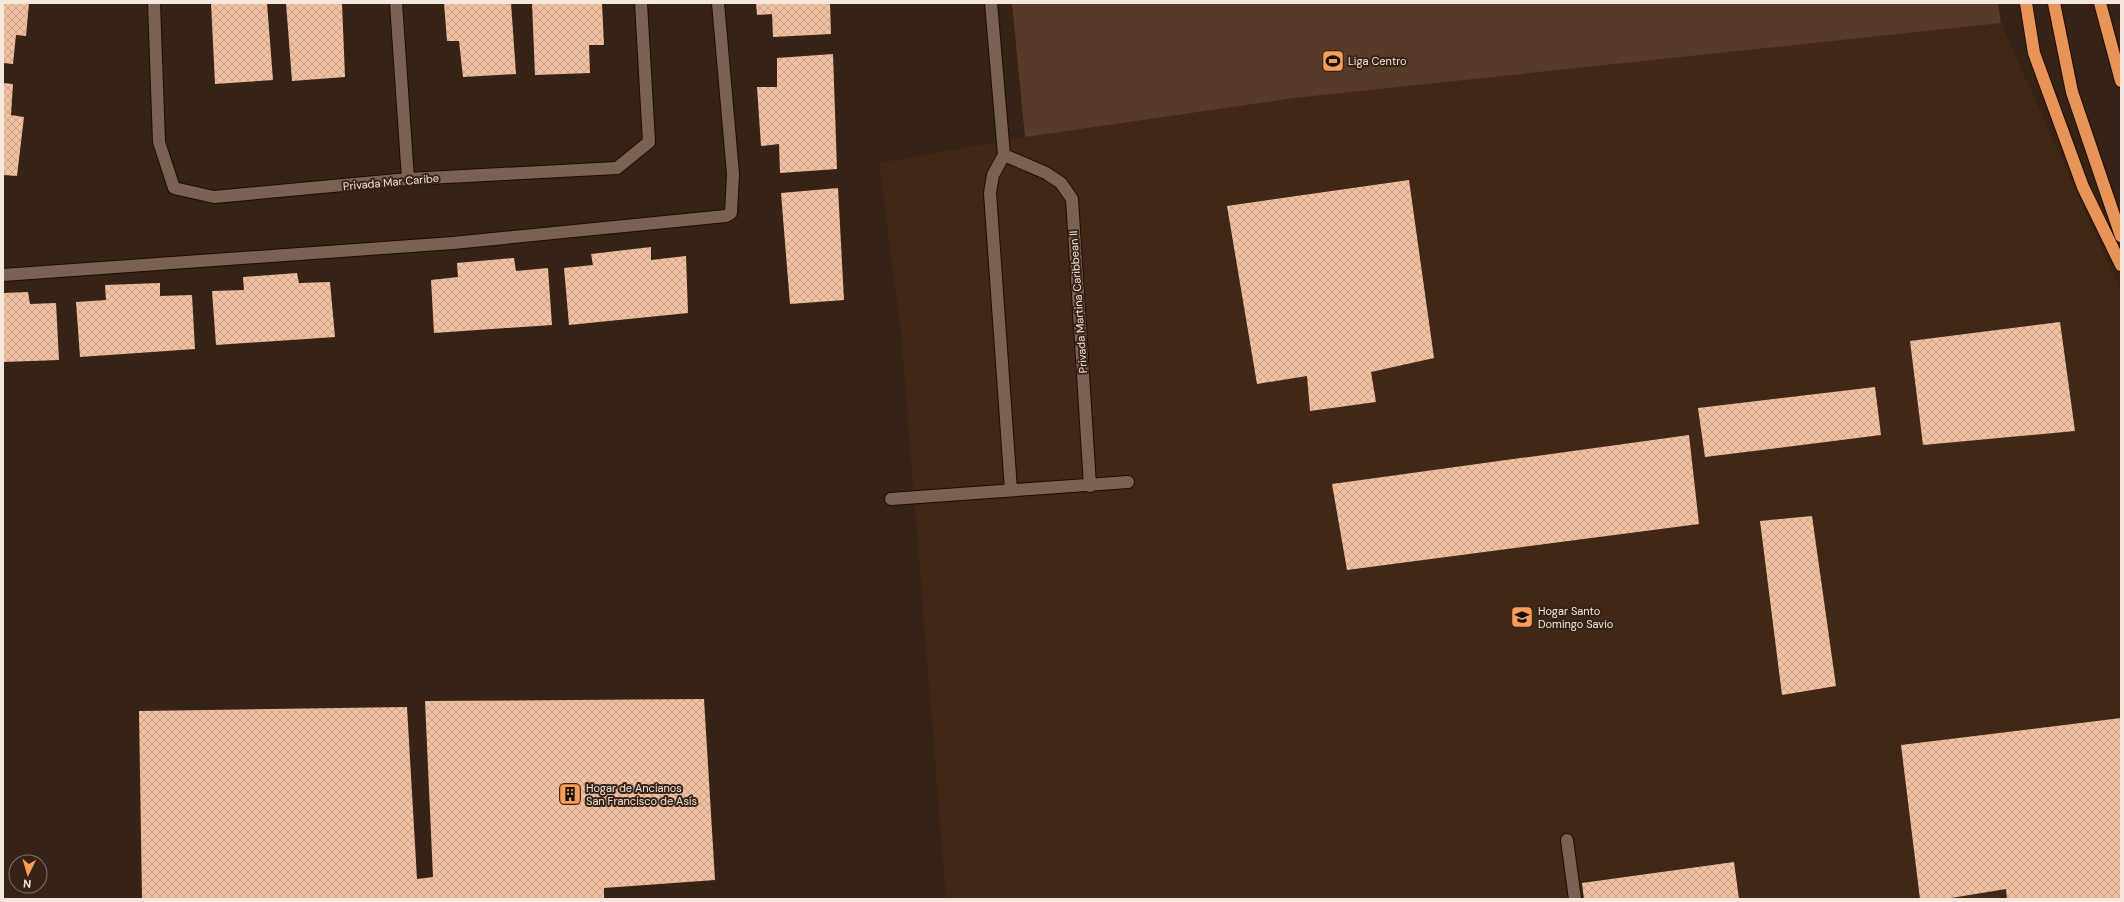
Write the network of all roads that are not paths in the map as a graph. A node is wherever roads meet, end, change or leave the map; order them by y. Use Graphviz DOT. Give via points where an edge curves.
graph roads {
  1 [pos="154,3"];
  2 [pos="396,3"];
  3 [pos="641,3"];
  4 [pos="718,3"];
  5 [pos="991,3"];
  6 [pos="2026,3"];
  7 [pos="2054,3"];
  8 [pos="2100,3"];
  9 [pos="2121,81"];
  10 [pos="1004,156"];
  11 [pos="408,179"];
  12 [pos="2121,236"];
  13 [pos="2121,265"];
  14 [pos="3,275"];
  15 [pos="1128,482"];
  16 [pos="1090,486"];
  17 [pos="1011,490"];
  18 [pos="891,499"];
  19 [pos="1567,840"];
  20 [pos="1575,899"];
  1 -- 11 [label="street, Privada Mar Caribe" via="159,142 174,188 214,197"];
  2 -- 11 [label="street"];
  3 -- 11 [label="street, Privada Mar Caribe" via="649,142 617,168"];
  4 -- 14 [label="street" via="733,174 733,204 731,213 726,216 453,243"];
  5 -- 10 [label="street"];
  6 -- 13 [label="highway" via="2034,53 2083,187"];
  7 -- 12 [label="highway" via="2072,92"];
  8 -- 9 [label="highway"];
  10 -- 16 [label="street, Privada Martina Caribbean II" via="1046,173 1061,183 1072,199"];
  10 -- 17 [label="street" via="993,174 990,193"];
  15 -- 16 [label="street"];
  16 -- 17 [label="street"];
  17 -- 18 [label="street"];
  19 -- 20 [label="street"];
}
